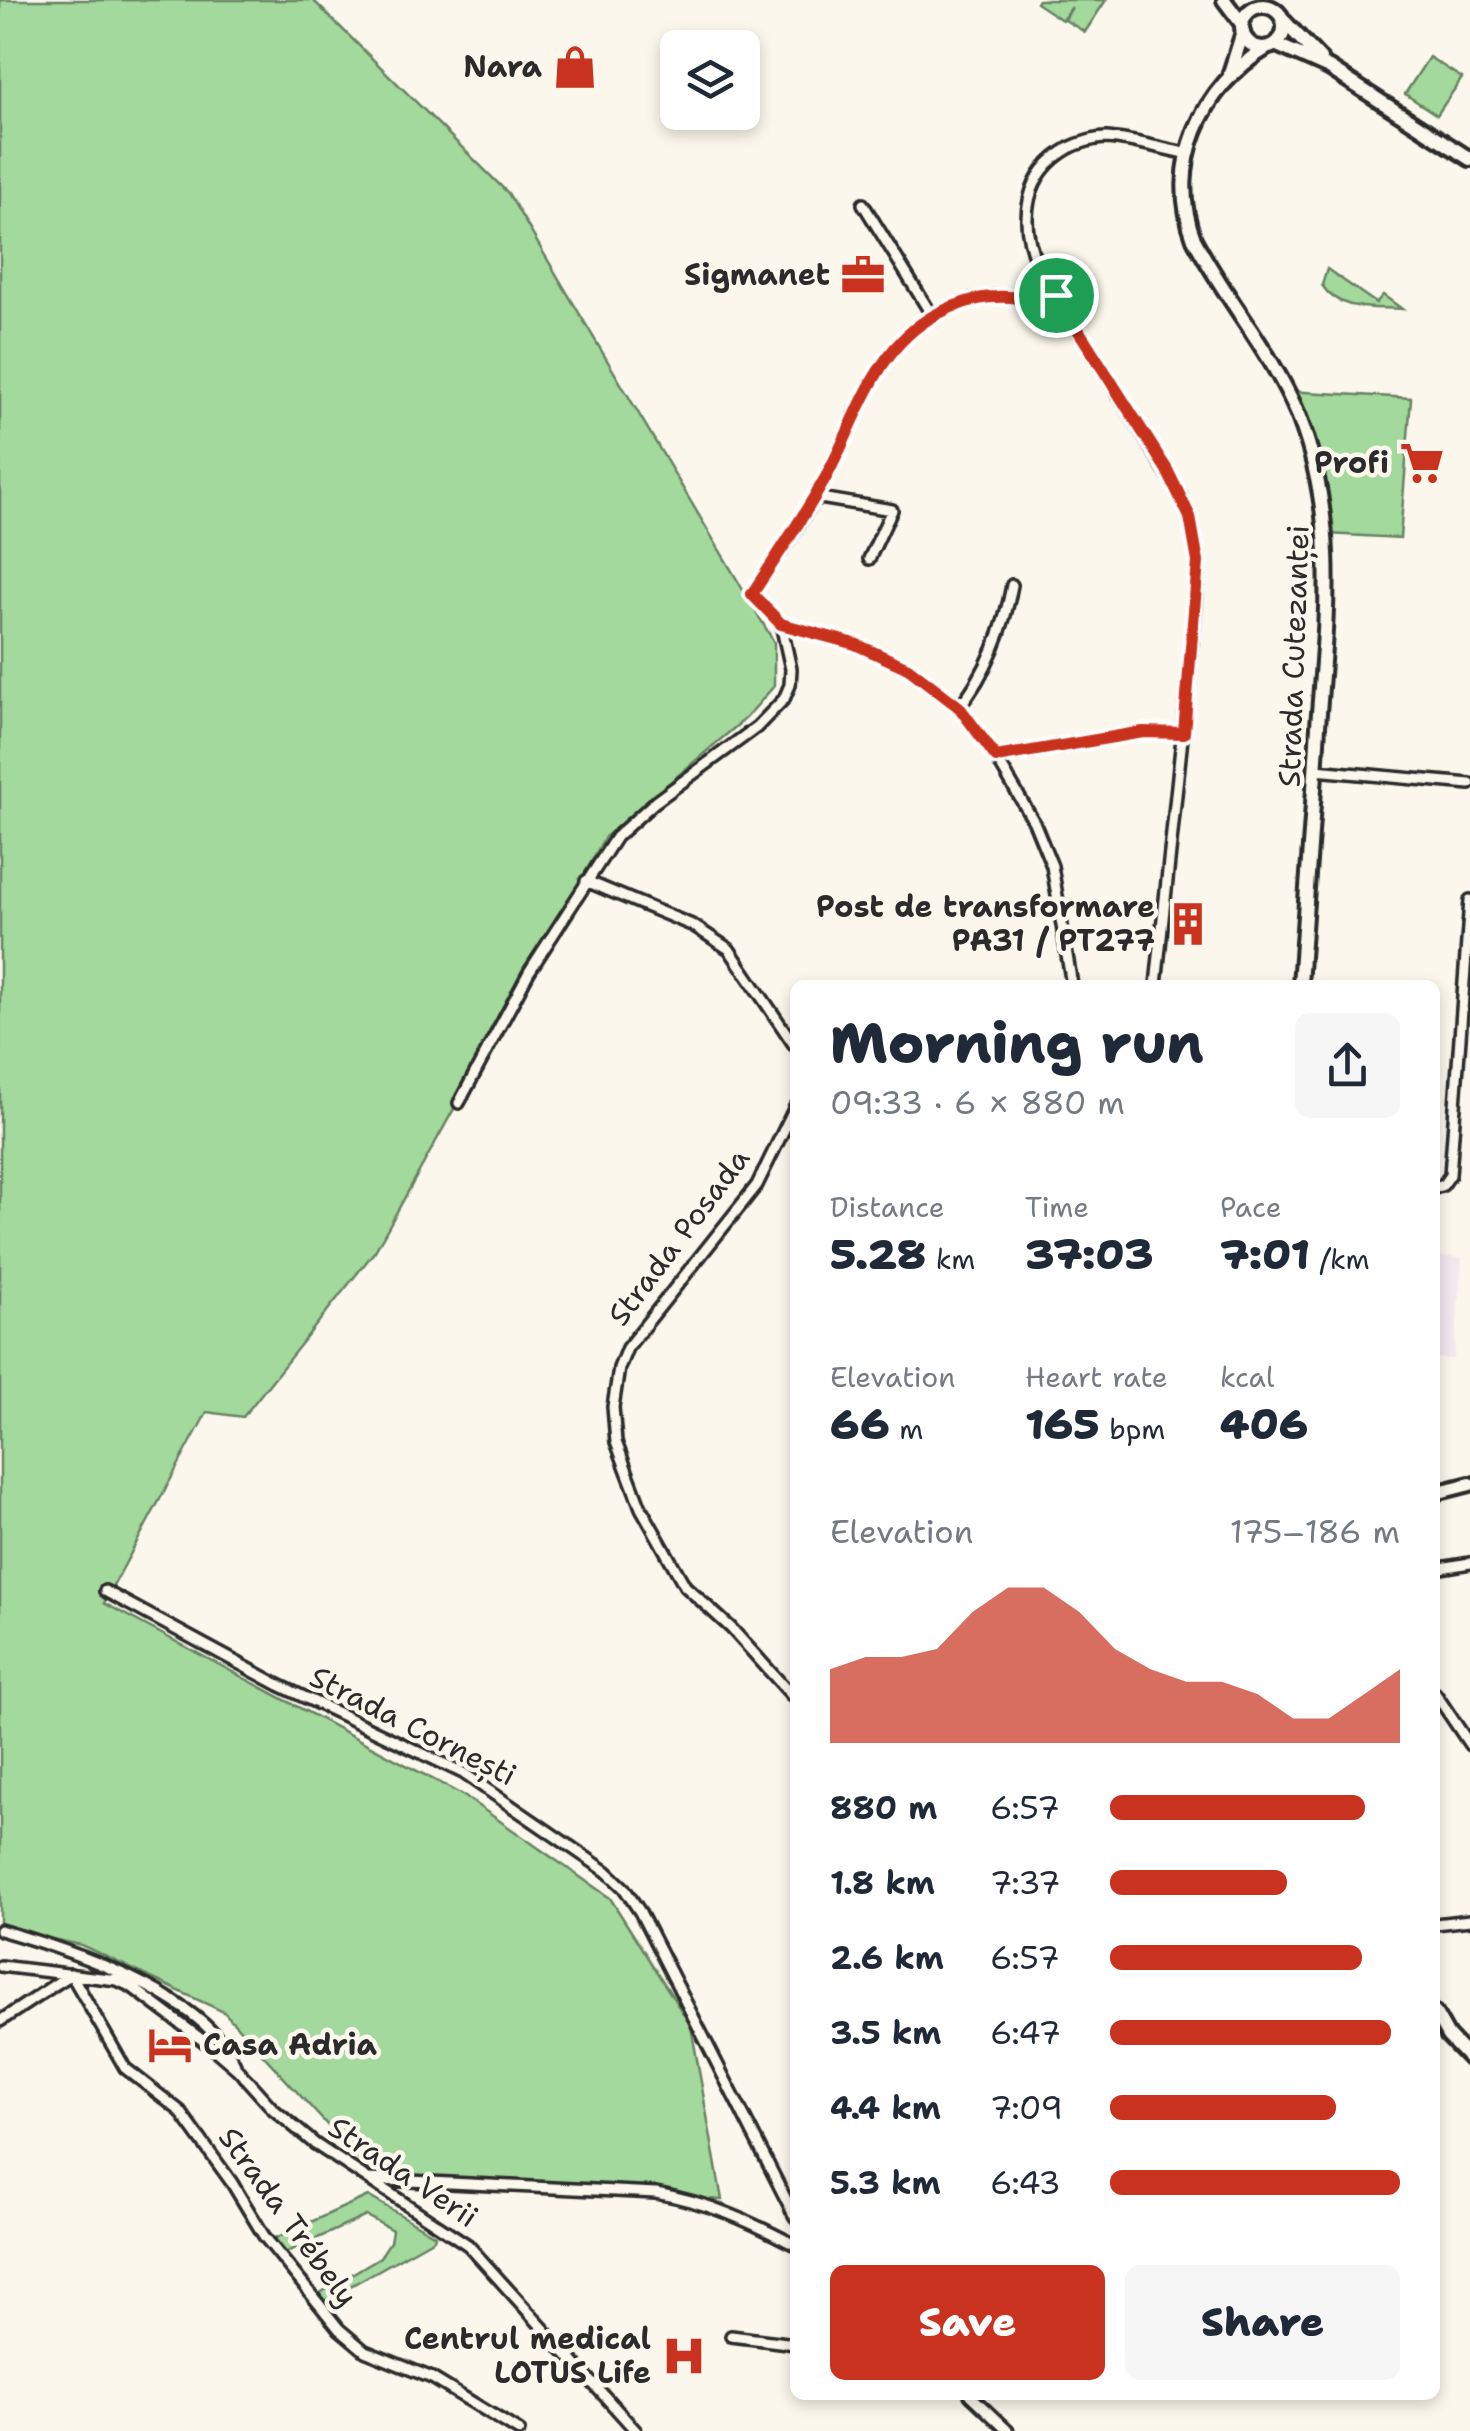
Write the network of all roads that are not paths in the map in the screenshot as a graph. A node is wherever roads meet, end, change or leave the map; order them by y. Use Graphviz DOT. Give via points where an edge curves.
graph roads {
  1 [pos="1224,0"];
  2 [pos="1246,0"];
  3 [pos="1262,6"];
  4 [pos="1282,18"];
  5 [pos="1242,28"];
  6 [pos="1271,45"];
  7 [pos="1329,68"];
  8 [pos="1230,75"];
  9 [pos="1185,153"];
  10 [pos="1470,159"];
  11 [pos="863,204"];
  12 [pos="1056,295"];
  13 [pos="932,316"];
  14 [pos="814,497"];
  15 [pos="869,559"];
  16 [pos="1012,585"];
  17 [pos="781,624"];
  18 [pos="959,707"];
  19 [pos="1184,733"];
  20 [pos="996,757"];
  21 [pos="1315,770"];
  22 [pos="1470,784"];
  23 [pos="586,882"];
  24 [pos="1470,900"];
  25 [pos="1071,980"];
  26 [pos="1156,980"];
  27 [pos="1300,980"];
  28 [pos="790,1039"];
  29 [pos="459,1103"];
  30 [pos="790,1117"];
  31 [pos="1440,1187"];
  32 [pos="1470,1484"];
  33 [pos="1440,1492"];
  34 [pos="1470,1563"];
  35 [pos="1440,1568"];
  36 [pos="105,1591"];
  37 [pos="790,1693"];
  38 [pos="1440,1700"];
  39 [pos="1470,1745"];
  40 [pos="1470,1920"];
  41 [pos="1440,1923"];
  42 [pos="0,1930"];
  43 [pos="0,1966"];
  44 [pos="71,1974"];
  45 [pos="0,2021"];
  46 [pos="1440,2022"];
  47 [pos="1440,2030"];
  48 [pos="1448,2036"];
  49 [pos="1470,2058"];
  50 [pos="238,2070"];
  51 [pos="366,2179"];
  52 [pos="790,2208"];
  53 [pos="790,2242"];
  54 [pos="732,2336"];
  55 [pos="790,2343"];
  56 [pos="975,2400"];
  57 [pos="519,2431"];
  58 [pos="636,2431"];
  59 [pos="1008,2431"];
  1 -- 5 [label="street"];
  2 -- 3 [label="street"];
  3 -- 4 [label="street"];
  3 -- 5 [label="street" via="1249,11"];
  4 -- 6 [label="street" via="1282,33"];
  4 -- 7 [label="street"];
  5 -- 6 [label="street" via="1252,44"];
  5 -- 8 [label="street, Strada Cutezanței"];
  6 -- 7 [label="street"];
  6 -- 8 [label="street, Strada Cutezanței"];
  7 -- 10 [label="street"];
  8 -- 9 [label="street, Strada Cutezanței"];
  9 -- 12 [label="street" via="1104,138 1076,145 1040,171 1025,220 1028,244"];
  9 -- 21 [label="street, Strada Cutezanței" via="1193,237 1289,396 1316,471 1328,570"];
  11 -- 13 [label="street"];
  12 -- 13 [label="street" via="1043,301 978,299"];
  12 -- 19 [label="street" via="1190,517 1198,562"];
  13 -- 14 [label="street" via="877,372"];
  14 -- 15 [label="street" via="892,510"];
  14 -- 17 [label="street" via="752,594"];
  16 -- 18 [label="street" via="1000,630"];
  17 -- 18 [label="street" via="855,644 908,668"];
  17 -- 23 [label="street" via="791,669 784,698 757,727 616,837"];
  18 -- 20 [label="street"];
  19 -- 20 [label="street" via="1143,732"];
  19 -- 26 [label="street"];
  20 -- 25 [label="street" via="1052,866"];
  21 -- 22 [label="street"];
  21 -- 27 [label="street, Strada Cutezanței"];
  23 -- 28 [label="street" via="694,926 729,949"];
  23 -- 29 [label="street"];
  24 -- 31 [label="street" via="1450,1175"];
  30 -- 37 [label="street, Strada Posada" via="757,1185 627,1348 613,1407 616,1442 642,1508 685,1586"];
  32 -- 33 [label="street"];
  34 -- 35 [label="street"];
  36 -- 52 [label="street, Strada Cornești" via="464,1774 606,1871 640,1912"];
  38 -- 39 [label="street"];
  40 -- 41 [label="street"];
  42 -- 50 [label="street" via="125,1974 208,2027"];
  43 -- 44 [label="street"];
  44 -- 45 [label="street"];
  44 -- 50 [label="street, Strada Verii" via="132,1987"];
  44 -- 57 [label="street, Strada Trébely" via="125,2068 180,2111 264,2236 339,2329 364,2352 432,2378"];
  46 -- 48 [label="street"];
  47 -- 48 [label="street"];
  48 -- 49 [label="street"];
  50 -- 51 [label="street, Strada Verii" via="315,2144"];
  51 -- 53 [label="street" via="698,2200"];
  51 -- 58 [label="street, Strada Verii" via="468,2245"];
  54 -- 55 [label="street"];
  56 -- 59 [label="street"];
}
